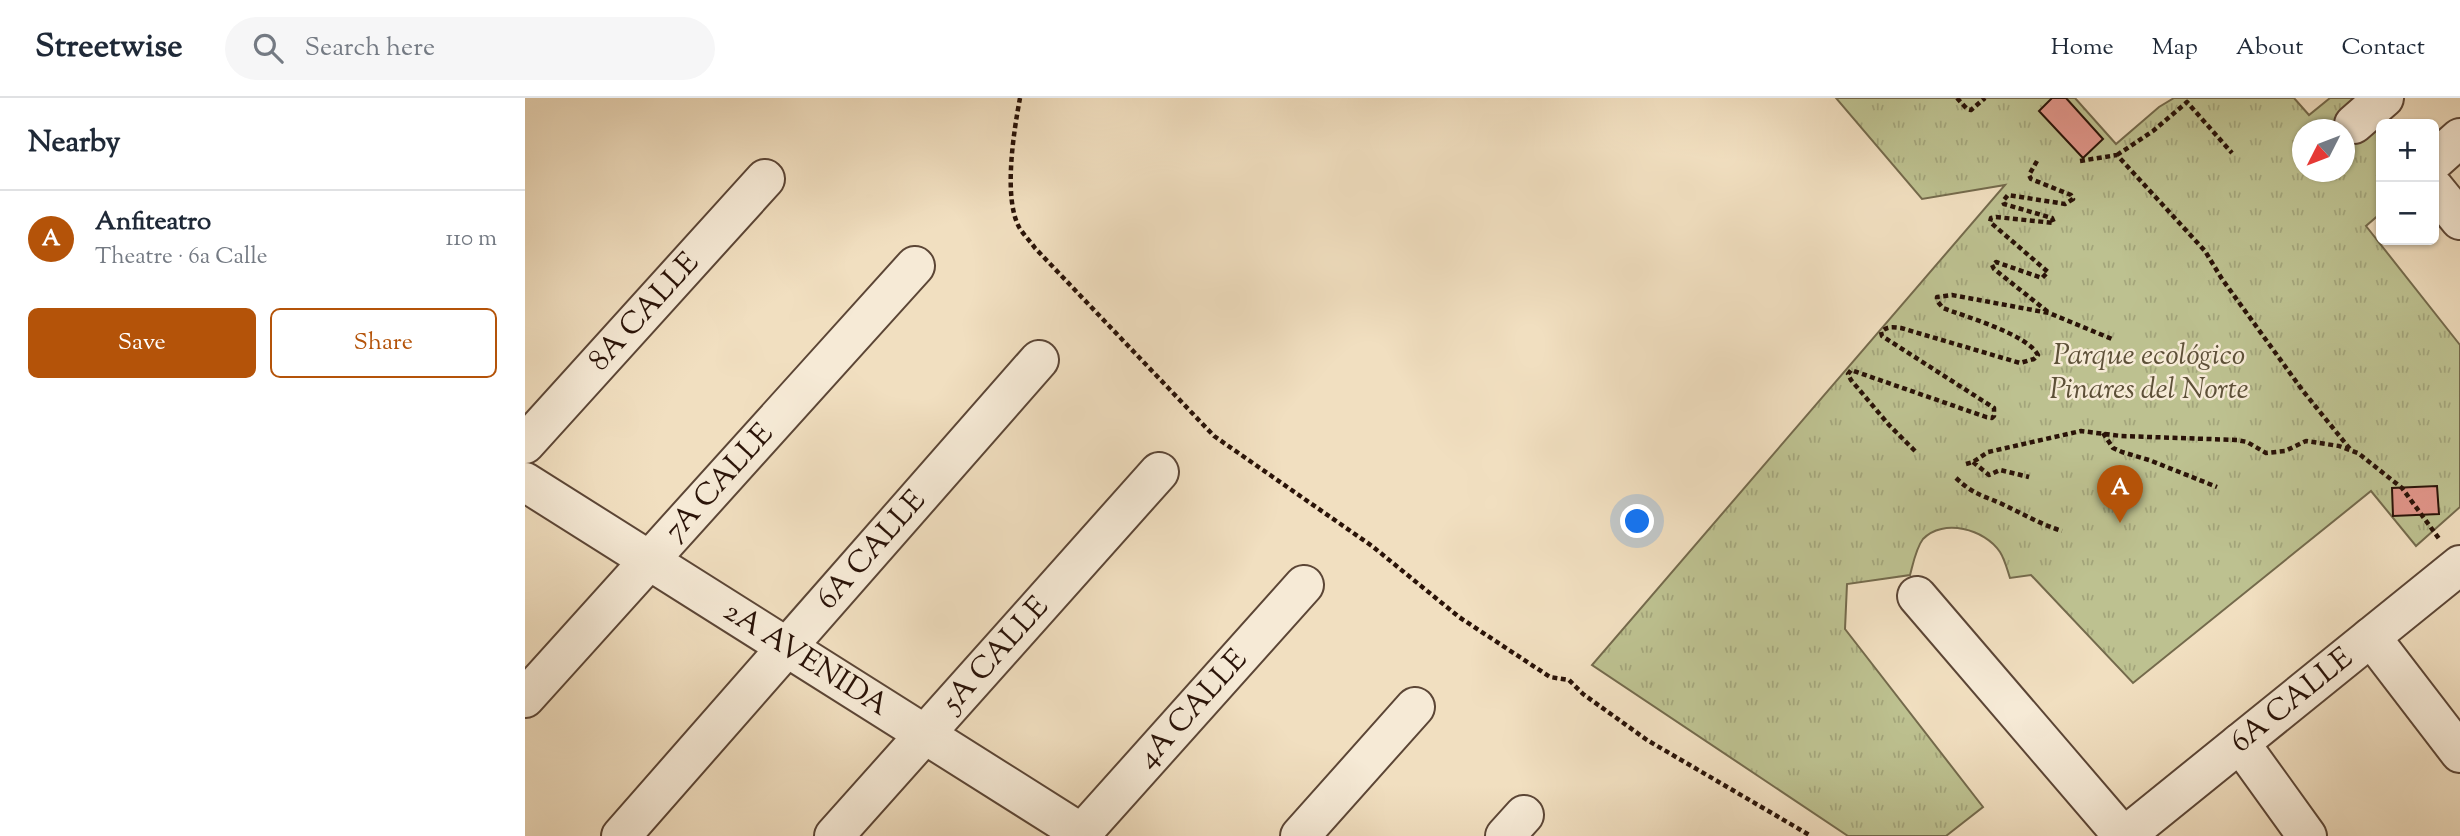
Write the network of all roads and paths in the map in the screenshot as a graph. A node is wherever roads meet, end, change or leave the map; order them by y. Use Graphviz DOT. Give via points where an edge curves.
graph roads {
  1 [pos="1020,98"];
  2 [pos="1957,98"];
  3 [pos="1985,98"];
  4 [pos="2385,98"];
  5 [pos="2355,123"];
  6 [pos="2460,138"];
  7 [pos="2232,153"];
  8 [pos="2117,155"];
  9 [pos="2439,157"];
  10 [pos="2037,161"];
  11 [pos="2080,161"];
  12 [pos="765,179"];
  13 [pos="2439,194"];
  14 [pos="2460,219"];
  15 [pos="915,266"];
  16 [pos="2049,313"];
  17 [pos="2112,339"];
  18 [pos="1039,360"];
  19 [pos="2102,433"];
  20 [pos="525,444"];
  21 [pos="2350,450"];
  22 [pos="1915,451"];
  23 [pos="1973,462"];
  24 [pos="1966,464"];
  25 [pos="1159,472"];
  26 [pos="2029,477"];
  27 [pos="1956,478"];
  28 [pos="525,482"];
  29 [pos="2217,487"];
  30 [pos="2062,531"];
  31 [pos="649,559"];
  32 [pos="2460,565"];
  33 [pos="1304,585"];
  34 [pos="1917,596"];
  35 [pos="2371,638"];
  36 [pos="787,646"];
  37 [pos="525,698"];
  38 [pos="1415,707"];
  39 [pos="925,732"];
  40 [pos="2239,743"];
  41 [pos="2460,753"];
  42 [pos="1084,834"];
  43 [pos="621,836"];
  44 [pos="834,836"];
  45 [pos="1300,836"];
  46 [pos="1811,836"];
  47 [pos="2124,836"];
  48 [pos="2307,836"];
  1 -- 46 [label="path" via="1011,161 1018,226 1214,436 1372,546 1459,617 1550,677 1569,680 1647,740"];
  2 -- 3 [label="path" via="1971,110"];
  4 -- 5 [label="street"];
  6 -- 9 [label="street"];
  7 -- 8 [label="path" via="2187,102"];
  8 -- 11 [label="path"];
  8 -- 21 [label="path" via="2205,251"];
  10 -- 16 [label="path" via="2031,179 2073,199 2065,204 2008,195 2004,204 2052,218 2054,223 1996,217 1990,222 2047,272 2042,278 1996,262 1992,265"];
  12 -- 20 [label="street, 8A CALLE"];
  13 -- 14 [label="street"];
  15 -- 31 [label="street, 7A CALLE"];
  16 -- 17 [label="path"];
  16 -- 22 [label="path" via="1952,295 1937,297 1943,308 2034,348 2038,355 2020,363 1901,328 1884,329 1882,336 1994,408 1994,416 1986,417 1851,370 1851,380"];
  18 -- 36 [label="street, 6A CALLE"];
  19 -- 21 [label="path" via="2237,440 2266,453 2285,451 2306,441"];
  19 -- 23 [label="path" via="2081,431 2028,442 1988,452"];
  19 -- 29 [label="path" via="2122,452"];
  21 -- 32 [label="path" via="2366,457 2402,488"];
  23 -- 24 [label="path"];
  23 -- 26 [label="path" via="1989,475 2000,470"];
  25 -- 39 [label="street, 5A CALLE"];
  27 -- 30 [label="path" via="1979,496"];
  28 -- 31 [label="street, 2A AVENIDA"];
  31 -- 36 [label="street, 2A AVENIDA"];
  31 -- 37 [label="street, 7A CALLE"];
  32 -- 35 [label="street, 6A CALLE"];
  33 -- 42 [label="street, 4A CALLE"];
  34 -- 47 [label="street"];
  35 -- 40 [label="street, 6A CALLE"];
  35 -- 41 [label="street"];
  36 -- 39 [label="street, 2A AVENIDA"];
  36 -- 43 [label="street, 6A CALLE"];
  38 -- 45 [label="street"];
  39 -- 42 [label="street, 2A AVENIDA"];
  39 -- 44 [label="street, 5A CALLE"];
  40 -- 47 [label="street, 6A CALLE"];
  40 -- 48 [label="street"];
}
